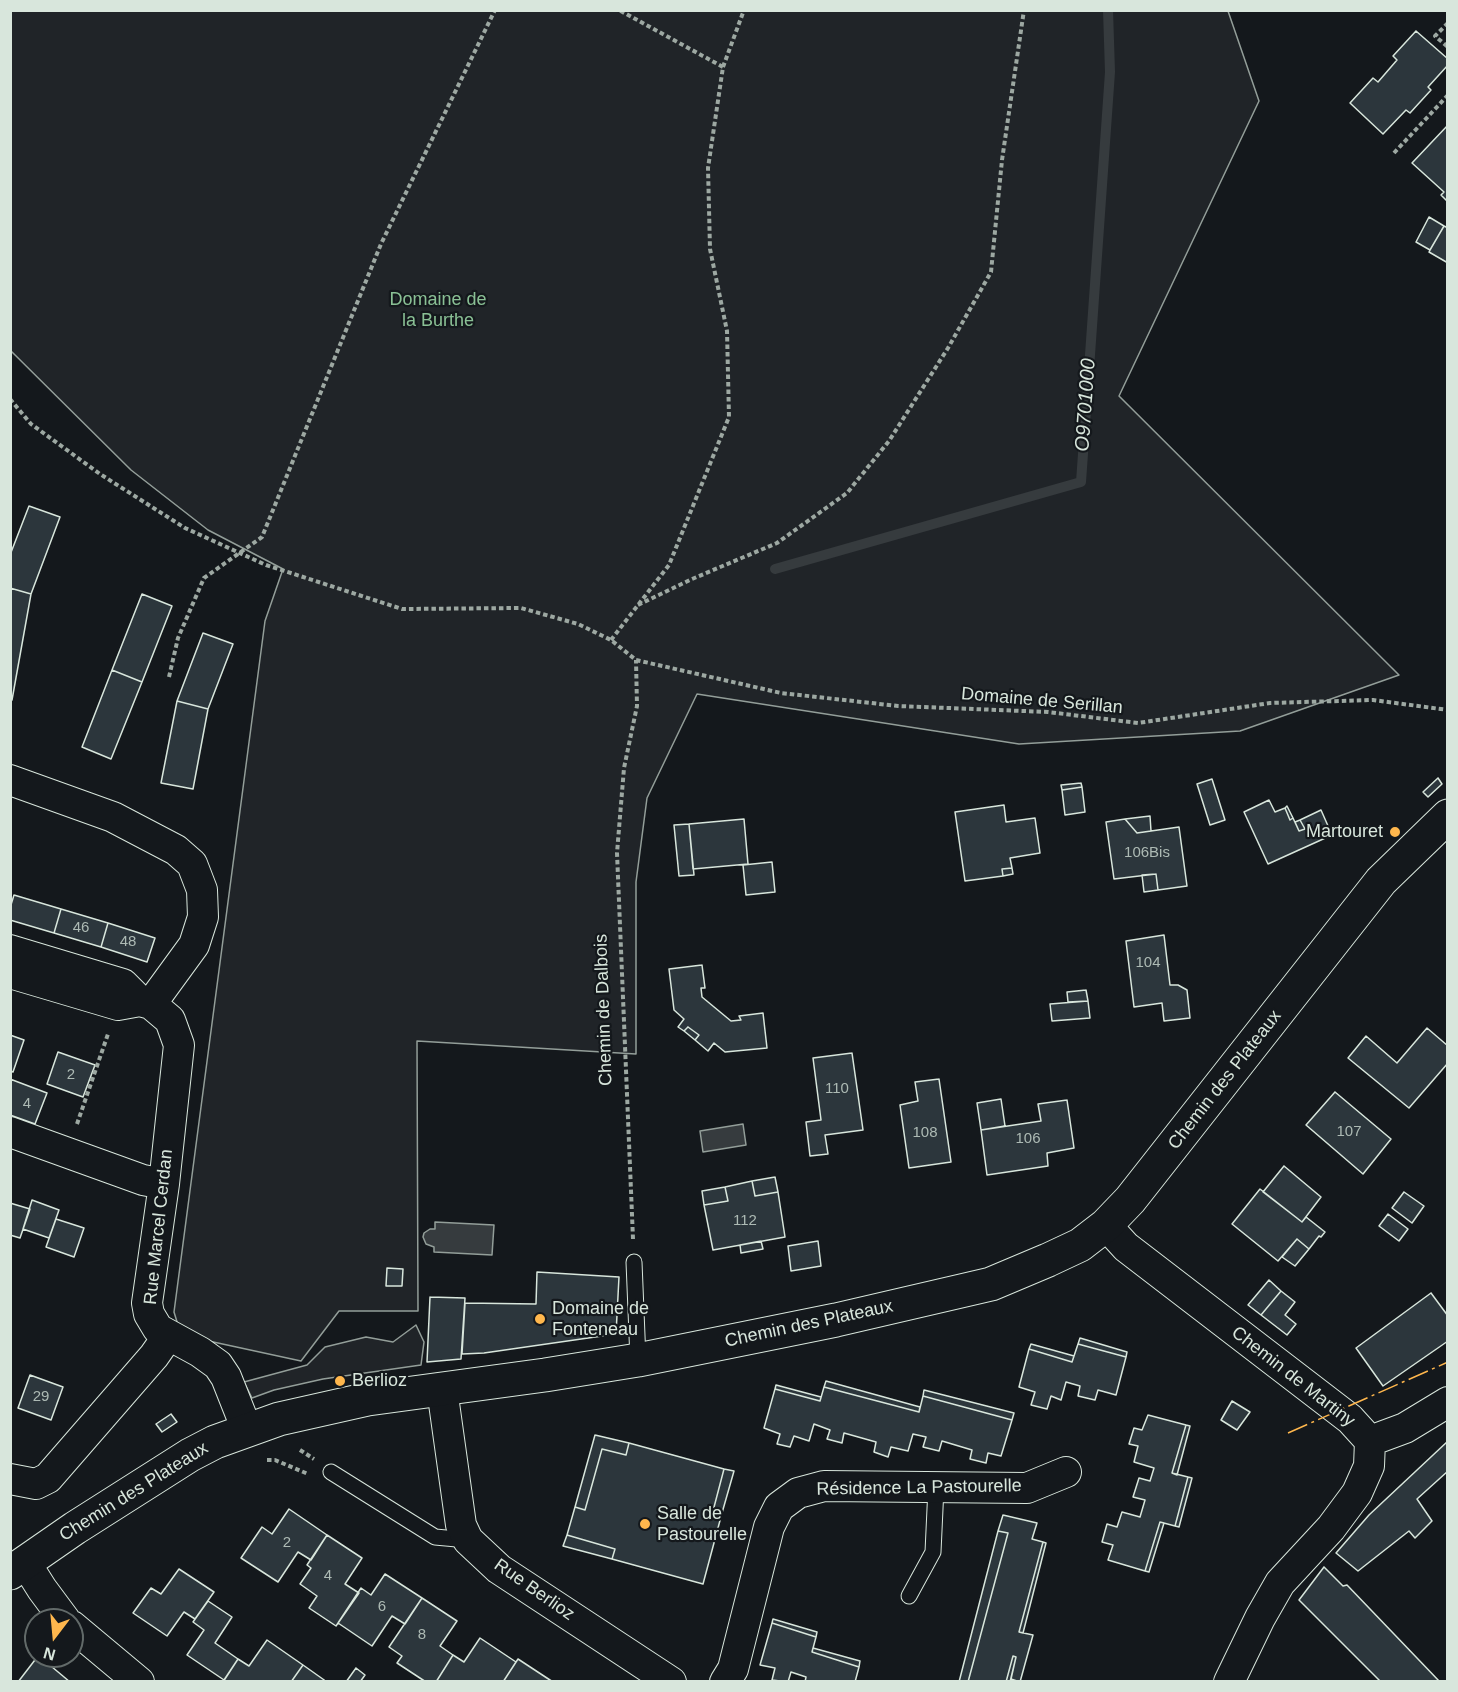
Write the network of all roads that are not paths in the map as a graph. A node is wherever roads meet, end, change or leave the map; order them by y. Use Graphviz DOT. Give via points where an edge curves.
graph roads {
  1 [pos="10,780"];
  2 [pos="1448,816"];
  3 [pos="10,950"];
  4 [pos="10,974"];
  5 [pos="136,1004"];
  6 [pos="10,1132"];
  7 [pos="164,1184"];
  8 [pos="1106,1225"];
  9 [pos="634,1262"];
  10 [pos="168,1336"];
  11 [pos="638,1360"];
  12 [pos="442,1389"];
  13 [pos="1448,1402"];
  14 [pos="247,1430"];
  15 [pos="1370,1441"];
  16 [pos="331,1472"];
  17 [pos="1066,1472"];
  18 [pos="10,1479"];
  19 [pos="936,1487"];
  20 [pos="468,1540"];
  21 [pos="18,1567"];
  22 [pos="909,1596"];
  23 [pos="56,1608"];
  24 [pos="84,1636"];
  25 [pos="138,1682"];
  26 [pos="671,1682"];
  27 [pos="725,1682"];
  28 [pos="1229,1682"];
  1 -- 5 [label="street" via="113,817 176,850 192,864 202,890 203,917 194,945"];
  2 -- 8 [label="street, Chemin des Plateaux" via="1381,881 1147,1179"];
  3 -- 5 [label="street, Rue Marcel Cerdan" via="123,984"];
  4 -- 5 [label="street, Rue Marcel Cerdan"];
  5 -- 7 [label="street, Rue Marcel Cerdan" via="170,1020 179,1045"];
  6 -- 7 [label="street"];
  7 -- 10 [label="street, Rue Marcel Cerdan" via="147,1303 158,1329"];
  8 -- 11 [label="street, Chemin des Plateaux" via="1080,1245 991,1284"];
  8 -- 15 [label="street, Chemin de Martiny" via="1126,1247 1350,1419"];
  9 -- 11 [label="lane"];
  10 -- 14 [label="street, Rue Marcel Cerdan" via="218,1365"];
  10 -- 18 [label="street" via="48,1478 36,1484"];
  11 -- 12 [label="street, Chemin des Plateaux"];
  12 -- 14 [label="street, Chemin des Plateaux" via="368,1399"];
  12 -- 20 [label="street, Rue Berlioz" via="461,1525"];
  13 -- 15 [label="street" via="1405,1428"];
  14 -- 21 [label="street, Chemin des Plateaux" via="190,1455"];
  15 -- 28 [label="street, Chemin de Martiny" via="1369,1466 1357,1493 1280,1583"];
  16 -- 20 [label="lane" via="435,1537"];
  17 -- 19 [label="street, Résidence La Pastourelle" via="1027,1488"];
  19 -- 22 [label="lane" via="933,1552"];
  19 -- 27 [label="street, Résidence La Pastourelle" via="824,1486 798,1493 779,1507 769,1527 733,1669"];
  20 -- 26 [label="street, Rue Berlioz" via="499,1569"];
  21 -- 23 [label="street"];
  24 -- 25 [label="street"];
}
